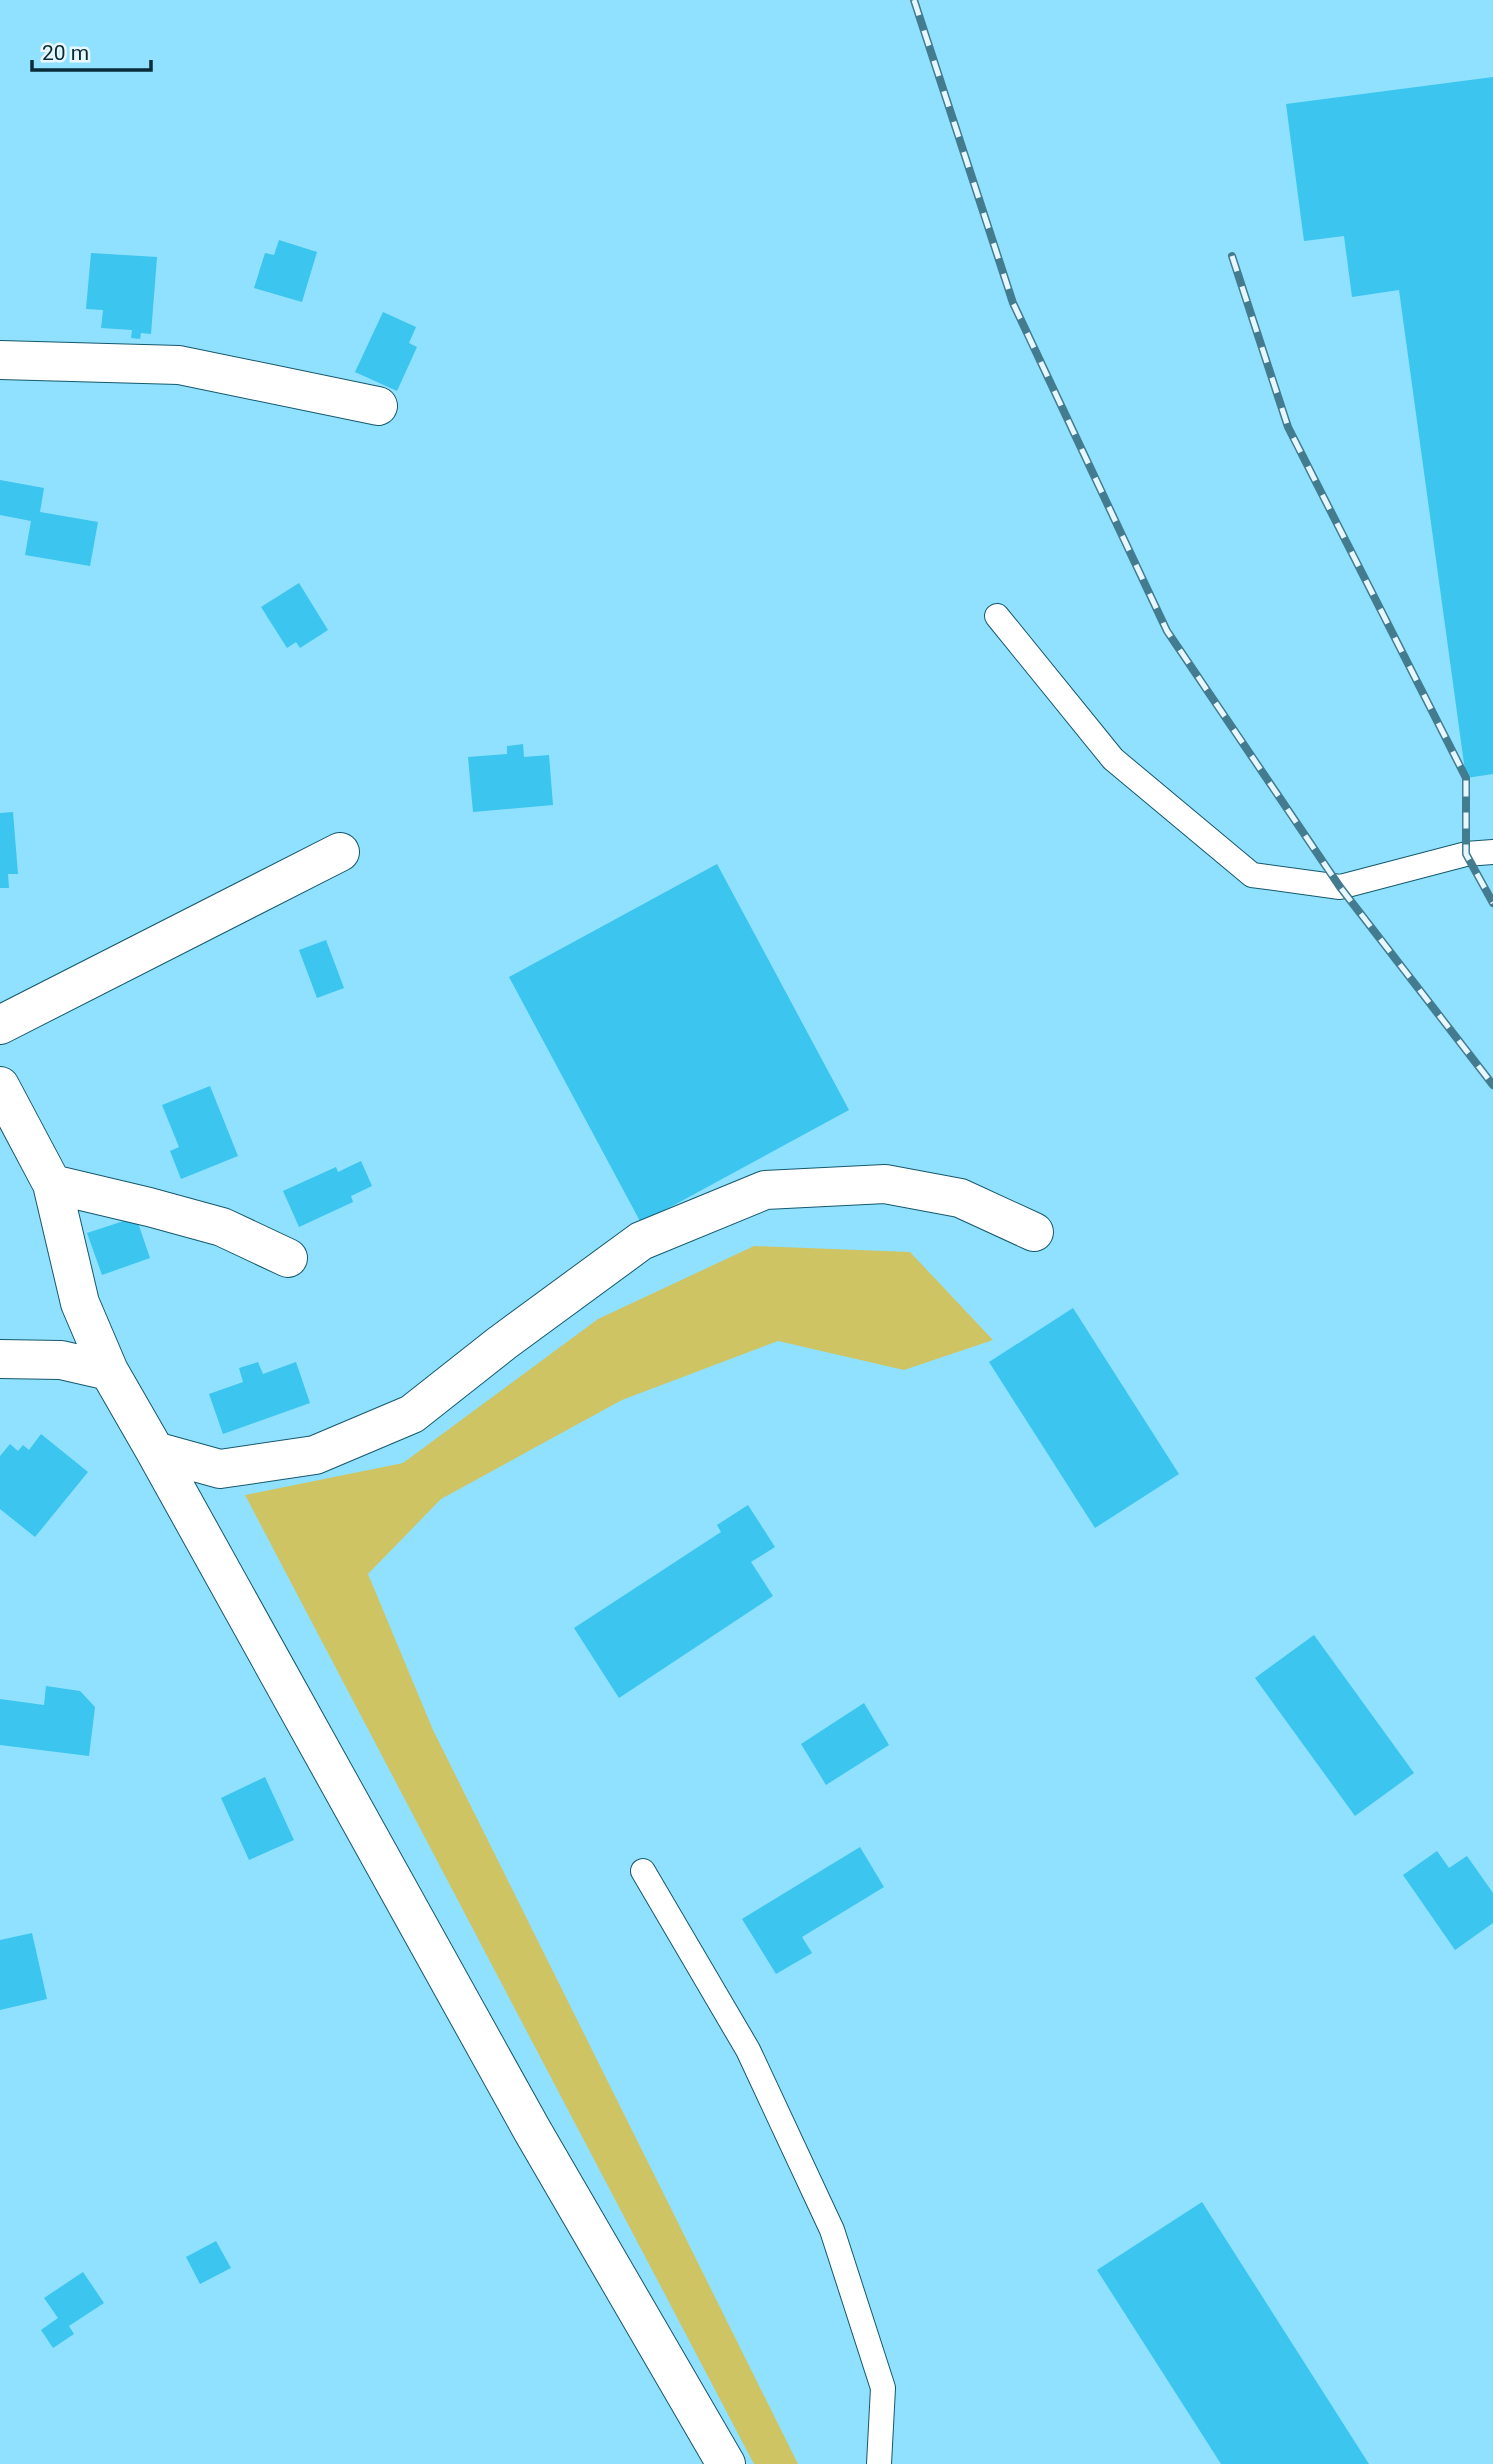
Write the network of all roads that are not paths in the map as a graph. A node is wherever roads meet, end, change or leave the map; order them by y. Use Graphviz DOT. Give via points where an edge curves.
graph roads {
  1 [pos="0,360"];
  2 [pos="378,406"];
  3 [pos="997,616"];
  4 [pos="340,852"];
  5 [pos="1493,852"];
  6 [pos="0,1026"];
  7 [pos="0,1086"];
  8 [pos="52,1184"];
  9 [pos="1034,1232"];
  10 [pos="288,1258"];
  11 [pos="0,1359"];
  12 [pos="109,1371"];
  13 [pos="155,1451"];
  14 [pos="643,1871"];
  15 [pos="726,2464"];
  16 [pos="879,2464"];
  1 -- 2 [label="street" via="179,366"];
  3 -- 5 [label="lane" via="1113,759 1252,875 1340,887 1466,854"];
  4 -- 6 [label="street"];
  7 -- 8 [label="street"];
  8 -- 10 [label="street" via="222,1227"];
  8 -- 12 [label="street" via="80,1303"];
  9 -- 13 [label="street" via="960,1198 885,1184 765,1190 642,1241 412,1414 315,1455 220,1469"];
  11 -- 12 [label="street" via="61,1360"];
  12 -- 13 [label="street"];
  13 -- 15 [label="street" via="526,2118"];
  14 -- 16 [label="lane" via="748,2050 832,2230 883,2388"];
}
